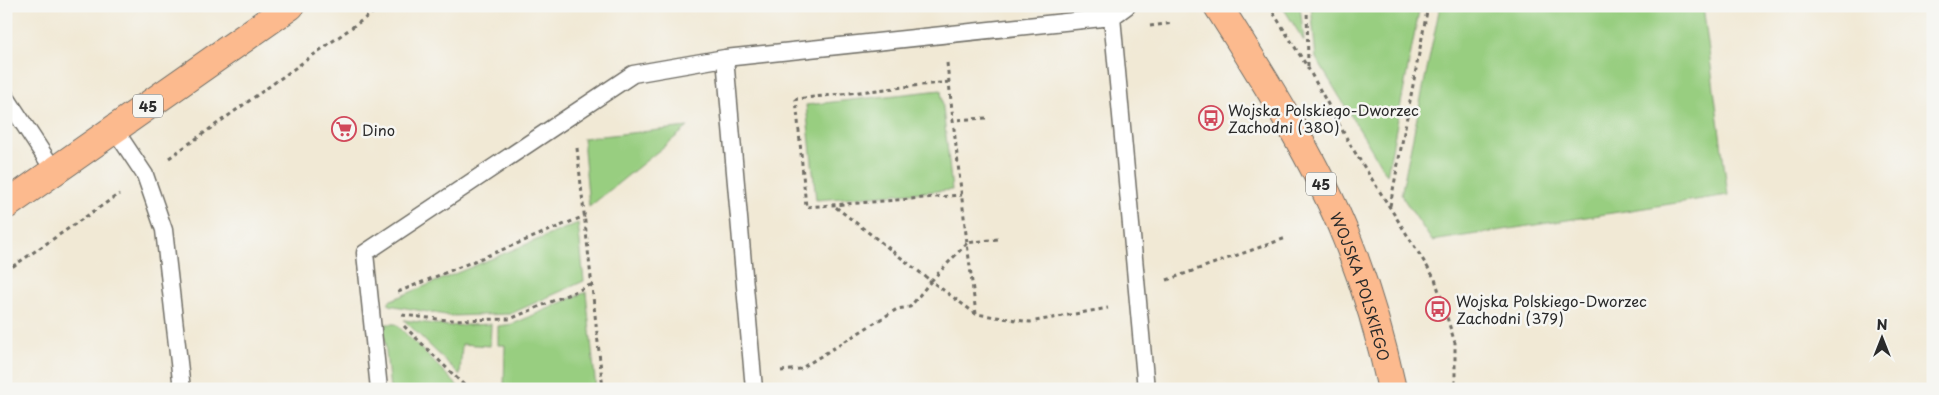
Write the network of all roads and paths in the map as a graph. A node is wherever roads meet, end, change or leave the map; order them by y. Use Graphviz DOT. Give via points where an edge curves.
graph roads {
  1 [pos="290,6"];
  2 [pos="382,6"];
  3 [pos="1127,6"];
  4 [pos="1218,6"];
  5 [pos="1269,6"];
  6 [pos="1306,6"];
  7 [pos="1428,6"];
  8 [pos="1112,17"];
  9 [pos="725,58"];
  10 [pos="1308,68"];
  11 [pos="949,82"];
  12 [pos="6,97"];
  13 [pos="573,114"];
  14 [pos="986,118"];
  15 [pos="115,130"];
  16 [pos="164,161"];
  17 [pos="55,172"];
  18 [pos="126,189"];
  19 [pos="962,195"];
  20 [pos="6,205"];
  21 [pos="832,205"];
  22 [pos="1390,206"];
  23 [pos="585,216"];
  24 [pos="1286,238"];
  25 [pos="998,239"];
  26 [pos="967,243"];
  27 [pos="6,272"];
  28 [pos="931,281"];
  29 [pos="593,284"];
  30 [pos="1137,297"];
  31 [pos="371,309"];
  32 [pos="391,314"];
  33 [pos="976,314"];
  34 [pos="754,381"];
  35 [pos="182,389"];
  36 [pos="379,389"];
  37 [pos="468,389"];
  38 [pos="603,389"];
  39 [pos="1146,389"];
  40 [pos="1392,389"];
  41 [pos="1455,389"];
  1 -- 15 [label="main road, 45"];
  2 -- 16 [label="path"];
  3 -- 8 [label="lane"];
  4 -- 40 [label="main road, WOJSKA POLSKIEGO / 45" via="1310,163 1347,238 1371,307"];
  5 -- 10 [label="path"];
  6 -- 10 [label="path"];
  7 -- 22 [label="path"];
  8 -- 9 [label="lane"];
  8 -- 30 [label="lane"];
  9 -- 13 [label="lane" via="633,74"];
  9 -- 34 [label="lane"];
  10 -- 22 [label="path" via="1351,146"];
  11 -- 21 [label="path" via="796,99 806,207"];
  12 -- 17 [label="lane"];
  13 -- 23 [label="path"];
  13 -- 31 [label="lane" via="365,254"];
  14 -- 19 [label="path" via="952,120"];
  15 -- 17 [label="main road, 45"];
  15 -- 35 [label="lane" via="145,175 164,230"];
  17 -- 20 [label="main road, 45"];
  18 -- 27 [label="path"];
  19 -- 21 [label="path"];
  19 -- 26 [label="path"];
  21 -- 28 [label="path"];
  22 -- 41 [label="path" via="1435,279 1455,344"];
  23 -- 29 [label="path"];
  23 -- 31 [label="path"];
  24 -- 30 [label="path"];
  25 -- 26 [label="path"];
  26 -- 28 [label="path"];
  26 -- 33 [label="path"];
  28 -- 33 [label="path"];
  28 -- 34 [label="path" via="910,307 897,309 800,369"];
  29 -- 32 [label="path" via="510,319 447,320"];
  29 -- 38 [label="path"];
  30 -- 33 [label="path" via="1030,322"];
  30 -- 39 [label="lane"];
  31 -- 32 [label="path"];
  31 -- 36 [label="lane"];
  32 -- 37 [label="path"];
}
